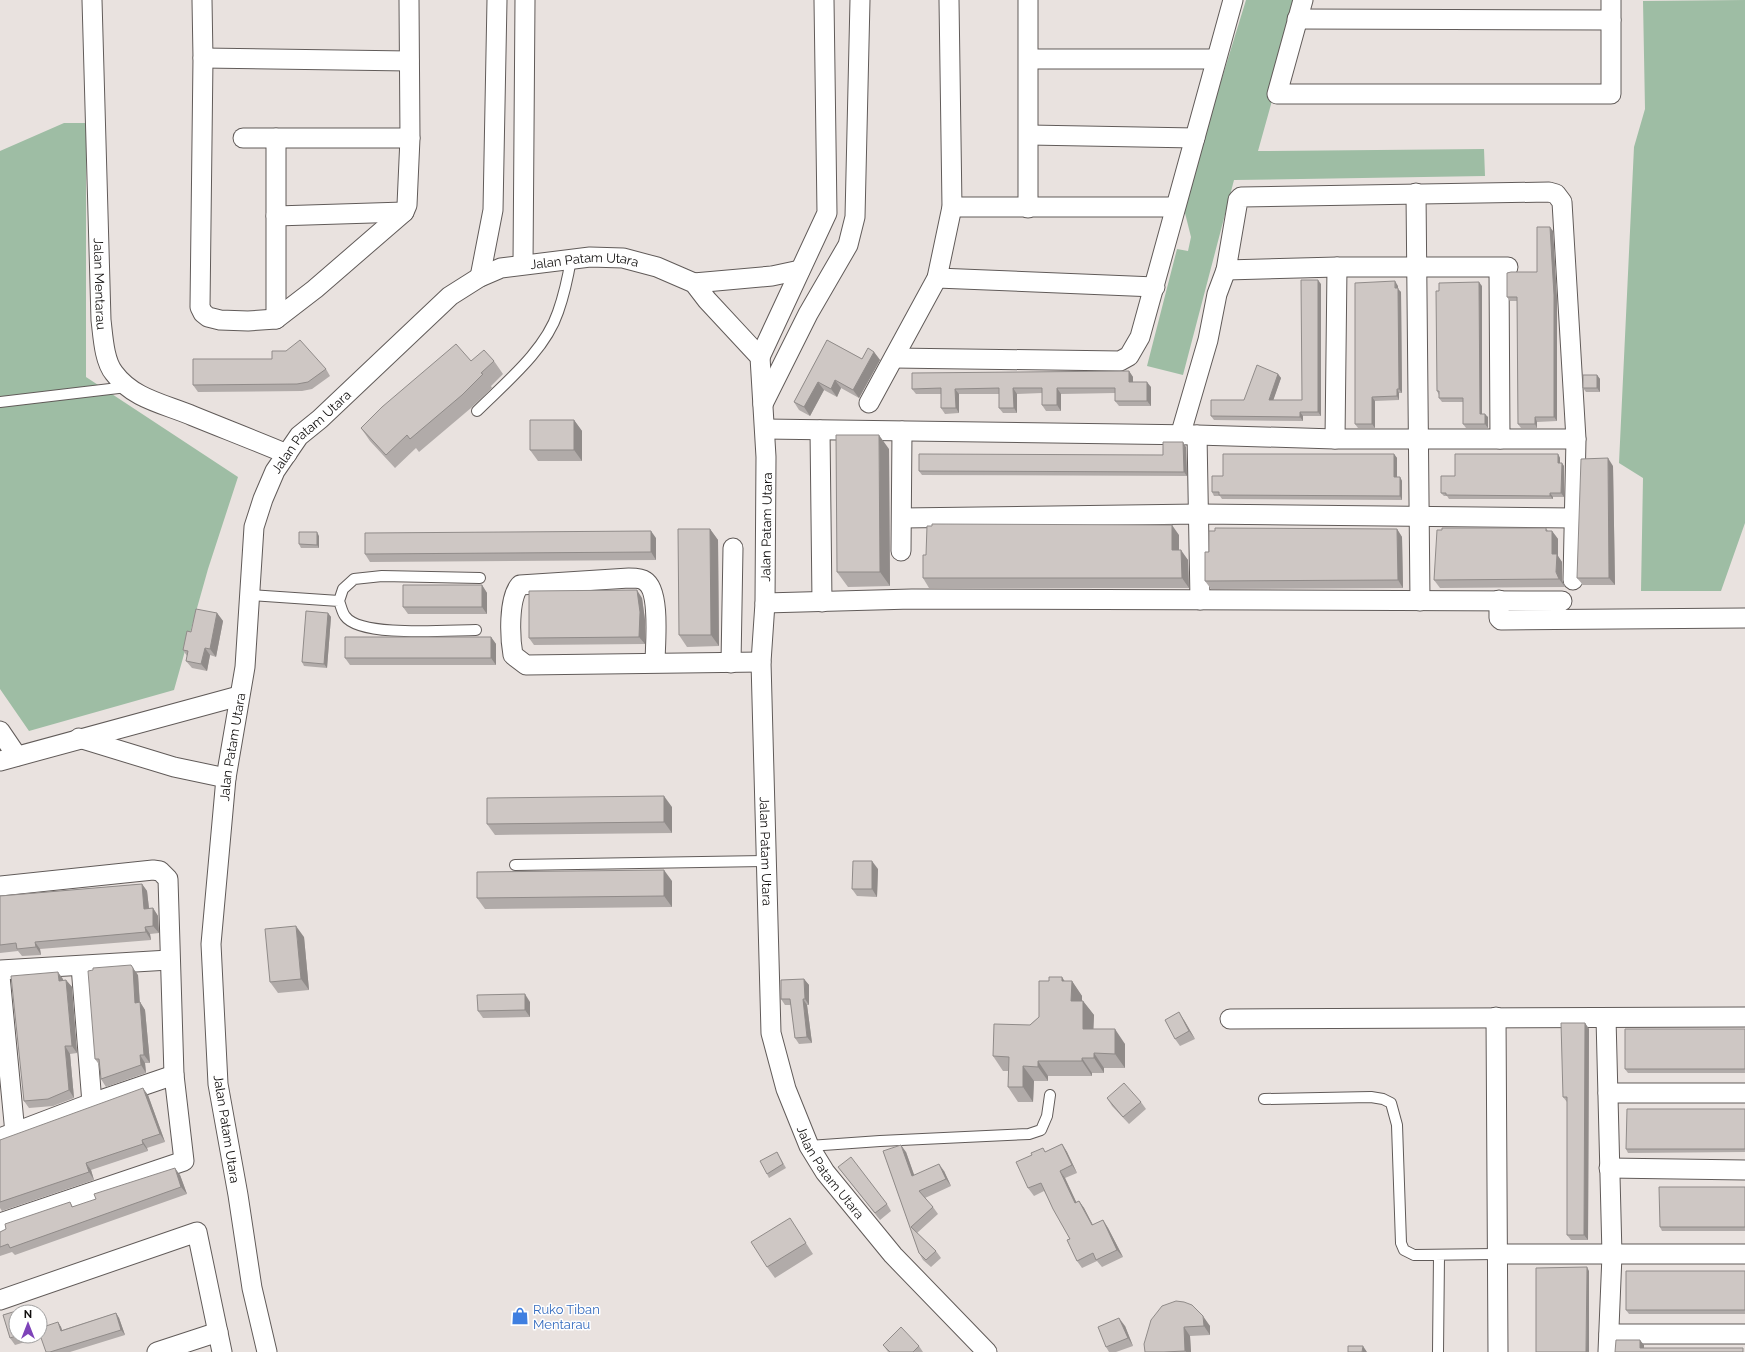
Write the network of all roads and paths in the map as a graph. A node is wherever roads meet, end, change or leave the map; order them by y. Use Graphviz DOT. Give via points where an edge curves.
graph roads {
  1 [pos="92,0"];
  2 [pos="202,0"];
  3 [pos="409,0"];
  4 [pos="497,0"];
  5 [pos="525,0"];
  6 [pos="824,0"];
  7 [pos="860,0"];
  8 [pos="949,0"];
  9 [pos="1028,0"];
  10 [pos="1233,0"];
  11 [pos="1303,0"];
  12 [pos="1611,0"];
  13 [pos="1297,19"];
  14 [pos="1611,20"];
  15 [pos="203,58"];
  16 [pos="1028,59"];
  17 [pos="1216,59"];
  18 [pos="409,61"];
  19 [pos="1028,135"];
  20 [pos="243,138"];
  21 [pos="276,138"];
  22 [pos="410,138"];
  23 [pos="1195,138"];
  24 [pos="1416,193"];
  25 [pos="952,207"];
  26 [pos="1174,207"];
  27 [pos="1028,208"];
  28 [pos="404,212"];
  29 [pos="276,216"];
  30 [pos="571,259"];
  31 [pos="523,264"];
  32 [pos="1337,267"];
  33 [pos="1417,267"];
  34 [pos="800,270"];
  35 [pos="1226,270"];
  36 [pos="480,277"];
  37 [pos="937,278"];
  38 [pos="694,283"];
  39 [pos="1154,287"];
  40 [pos="276,319"];
  41 [pos="760,357"];
  42 [pos="894,358"];
  43 [pos="127,387"];
  44 [pos="0,402"];
  45 [pos="869,403"];
  46 [pos="762,407"];
  47 [pos="477,411"];
  48 [pos="765,429"];
  49 [pos="820,430"];
  50 [pos="902,431"];
  51 [pos="1188,436"];
  52 [pos="1419,438"];
  53 [pos="1335,439"];
  54 [pos="1500,439"];
  55 [pos="1576,439"];
  56 [pos="287,454"];
  57 [pos="1199,514"];
  58 [pos="1420,517"];
  59 [pos="902,518"];
  60 [pos="1574,518"];
  61 [pos="733,548"];
  62 [pos="901,551"];
  63 [pos="480,578"];
  64 [pos="1573,580"];
  65 [pos="251,595"];
  66 [pos="1200,600"];
  67 [pos="1499,600"];
  68 [pos="339,601"];
  69 [pos="1420,601"];
  70 [pos="1562,601"];
  71 [pos="822,602"];
  72 [pos="765,603"];
  73 [pos="1745,618"];
  74 [pos="476,630"];
  75 [pos="761,662"];
  76 [pos="655,663"];
  77 [pos="731,663"];
  78 [pos="239,696"];
  79 [pos="0,731"];
  80 [pos="79,738"];
  81 [pos="9,758"];
  82 [pos="226,778"];
  83 [pos="767,861"];
  84 [pos="515,865"];
  85 [pos="0,886"];
  86 [pos="169,960"];
  87 [pos="81,966"];
  88 [pos="0,970"];
  89 [pos="0,976"];
  90 [pos="1496,1017"];
  91 [pos="1745,1017"];
  92 [pos="1606,1018"];
  93 [pos="1230,1019"];
  94 [pos="174,1075"];
  95 [pos="1608,1093"];
  96 [pos="1745,1093"];
  97 [pos="1050,1095"];
  98 [pos="1264,1099"];
  99 [pos="92,1103"];
  100 [pos="7,1136"];
  101 [pos="809,1146"];
  102 [pos="1609,1168"];
  103 [pos="1745,1170"];
  104 [pos="0,1223"];
  105 [pos="1496,1254"];
  106 [pos="1745,1254"];
  107 [pos="1612,1255"];
  108 [pos="1439,1256"];
  109 [pos="0,1300"];
  110 [pos="218,1332"];
  111 [pos="1745,1334"];
  112 [pos="1609,1343"];
  113 [pos="157,1352"];
  114 [pos="222,1352"];
  115 [pos="267,1352"];
  116 [pos="987,1352"];
  117 [pos="1438,1352"];
  118 [pos="1498,1352"];
  1 -- 43 [label="street, Jalan Mentarau" via="101,320 104,348 113,372"];
  2 -- 15 [label="street"];
  3 -- 18 [label="street"];
  4 -- 36 [label="street" via="493,210"];
  5 -- 31 [label="street"];
  6 -- 34 [label="street" via="826,213"];
  7 -- 46 [label="street" via="855,217 848,245 808,314"];
  8 -- 25 [label="street"];
  9 -- 16 [label="street"];
  10 -- 17 [label="street"];
  11 -- 13 [label="street"];
  12 -- 14 [label="street"];
  13 -- 14 [label="street"];
  13 -- 14 [label="street" via="1277,94 1611,94"];
  15 -- 18 [label="street"];
  15 -- 40 [label="street" via="200,307 208,317 220,320"];
  16 -- 17 [label="street"];
  16 -- 19 [label="street"];
  17 -- 23 [label="street"];
  18 -- 22 [label="street"];
  19 -- 23 [label="street"];
  19 -- 27 [label="street"];
  20 -- 21 [label="street"];
  21 -- 22 [label="street"];
  21 -- 29 [label="street"];
  22 -- 28 [label="street" via="409,194"];
  23 -- 26 [label="street"];
  24 -- 33 [label="street"];
  24 -- 35 [label="street" via="1241,196 1238,200"];
  24 -- 55 [label="street" via="1549,192 1560,198"];
  25 -- 27 [label="street"];
  25 -- 37 [label="street"];
  26 -- 27 [label="street"];
  26 -- 39 [label="street"];
  28 -- 29 [label="street"];
  28 -- 40 [label="street"];
  29 -- 40 [label="street"];
  30 -- 31 [label="street, Jalan Patam Utara"];
  30 -- 38 [label="street, Jalan Patam Utara" via="623,258 657,267"];
  30 -- 47 [label="lane" via="558,313 550,330 525,364"];
  31 -- 36 [label="street, Jalan Patam Utara" via="501,268"];
  32 -- 33 [label="street"];
  32 -- 35 [label="street"];
  32 -- 53 [label="street"];
  33 -- 52 [label="street"];
  33 -- 54 [label="street" via="1504,268"];
  34 -- 38 [label="street" via="772,276"];
  34 -- 41 [label="street"];
  35 -- 51 [label="street" via="1217,294"];
  36 -- 56 [label="street, Jalan Patam Utara" via="450,296 299,436"];
  37 -- 39 [label="street"];
  37 -- 42 [label="street"];
  38 -- 41 [label="street" via="706,300"];
  39 -- 42 [label="street" via="1140,337 1129,356 1120,361"];
  41 -- 46 [label="street, Jalan Patam Utara"];
  42 -- 45 [label="street"];
  43 -- 44 [label="lane"];
  43 -- 56 [label="street, Jalan Mentarau" via="144,398"];
  46 -- 48 [label="street, Jalan Patam Utara"];
  48 -- 49 [label="street"];
  48 -- 72 [label="street, Jalan Patam Utara"];
  49 -- 50 [label="street"];
  49 -- 71 [label="street"];
  50 -- 51 [label="street"];
  50 -- 59 [label="street"];
  51 -- 53 [label="street"];
  51 -- 57 [label="street"];
  52 -- 53 [label="street"];
  52 -- 54 [label="street"];
  52 -- 58 [label="street"];
  54 -- 55 [label="street"];
  55 -- 60 [label="street"];
  56 -- 65 [label="street, Jalan Patam Utara" via="275,471 254,527"];
  57 -- 58 [label="street"];
  57 -- 59 [label="street"];
  57 -- 66 [label="street"];
  58 -- 60 [label="street"];
  58 -- 69 [label="street"];
  59 -- 62 [label="street"];
  60 -- 64 [label="street"];
  61 -- 77 [label="street"];
  63 -- 68 [label="lane" via="382,576 354,579 343,590"];
  65 -- 68 [label="lane"];
  65 -- 78 [label="street, Jalan Patam Utara" via="245,667"];
  66 -- 69 [label="street"];
  66 -- 71 [label="street" via="912,599"];
  67 -- 69 [label="street"];
  67 -- 70 [label="street"];
  67 -- 73 [label="street" via="1501,620"];
  68 -- 74 [label="lane" via="345,616 362,627 395,631"];
  71 -- 72 [label="street"];
  72 -- 75 [label="street, Jalan Patam Utara"];
  75 -- 77 [label="street"];
  75 -- 83 [label="street, Jalan Patam Utara" via="764,838"];
  76 -- 76 [label="street" via="655,606 650,585 644,580 630,578 520,585 517,590 512,608 512,648 513,655 526,665"];
  76 -- 77 [label="street"];
  78 -- 80 [label="street"];
  78 -- 82 [label="street, Jalan Patam Utara"];
  79 -- 81 [label="street"];
  80 -- 81 [label="street"];
  80 -- 82 [label="street" via="174,767"];
  82 -- 115 [label="street, Jalan Patam Utara" via="211,944 218,1084 252,1288"];
  83 -- 84 [label="lane"];
  83 -- 101 [label="street, Jalan Patam Utara" via="771,1033 786,1089"];
  85 -- 86 [label="street" via="153,870 160,872 168,878 169,885"];
  86 -- 87 [label="street"];
  86 -- 94 [label="street"];
  87 -- 88 [label="street"];
  87 -- 99 [label="street"];
  89 -- 100 [label="street"];
  90 -- 92 [label="street"];
  90 -- 93 [label="street"];
  90 -- 105 [label="street"];
  91 -- 92 [label="street"];
  92 -- 95 [label="street"];
  94 -- 99 [label="street"];
  94 -- 104 [label="street" via="184,1161"];
  95 -- 96 [label="street"];
  95 -- 102 [label="street"];
  97 -- 101 [label="lane" via="1047,1116 1041,1130 1028,1134"];
  98 -- 108 [label="lane" via="1371,1097 1391,1103 1397,1125 1401,1243 1404,1250 1414,1255"];
  99 -- 100 [label="street"];
  101 -- 116 [label="street, Jalan Patam Utara" via="826,1172 894,1255"];
  102 -- 103 [label="street"];
  102 -- 107 [label="street"];
  105 -- 107 [label="street"];
  105 -- 108 [label="lane"];
  105 -- 118 [label="street"];
  106 -- 107 [label="street"];
  107 -- 112 [label="street"];
  108 -- 117 [label="lane"];
  109 -- 110 [label="street" via="197,1232"];
  110 -- 113 [label="street"];
  110 -- 114 [label="street"];
  111 -- 112 [label="street"];
}
